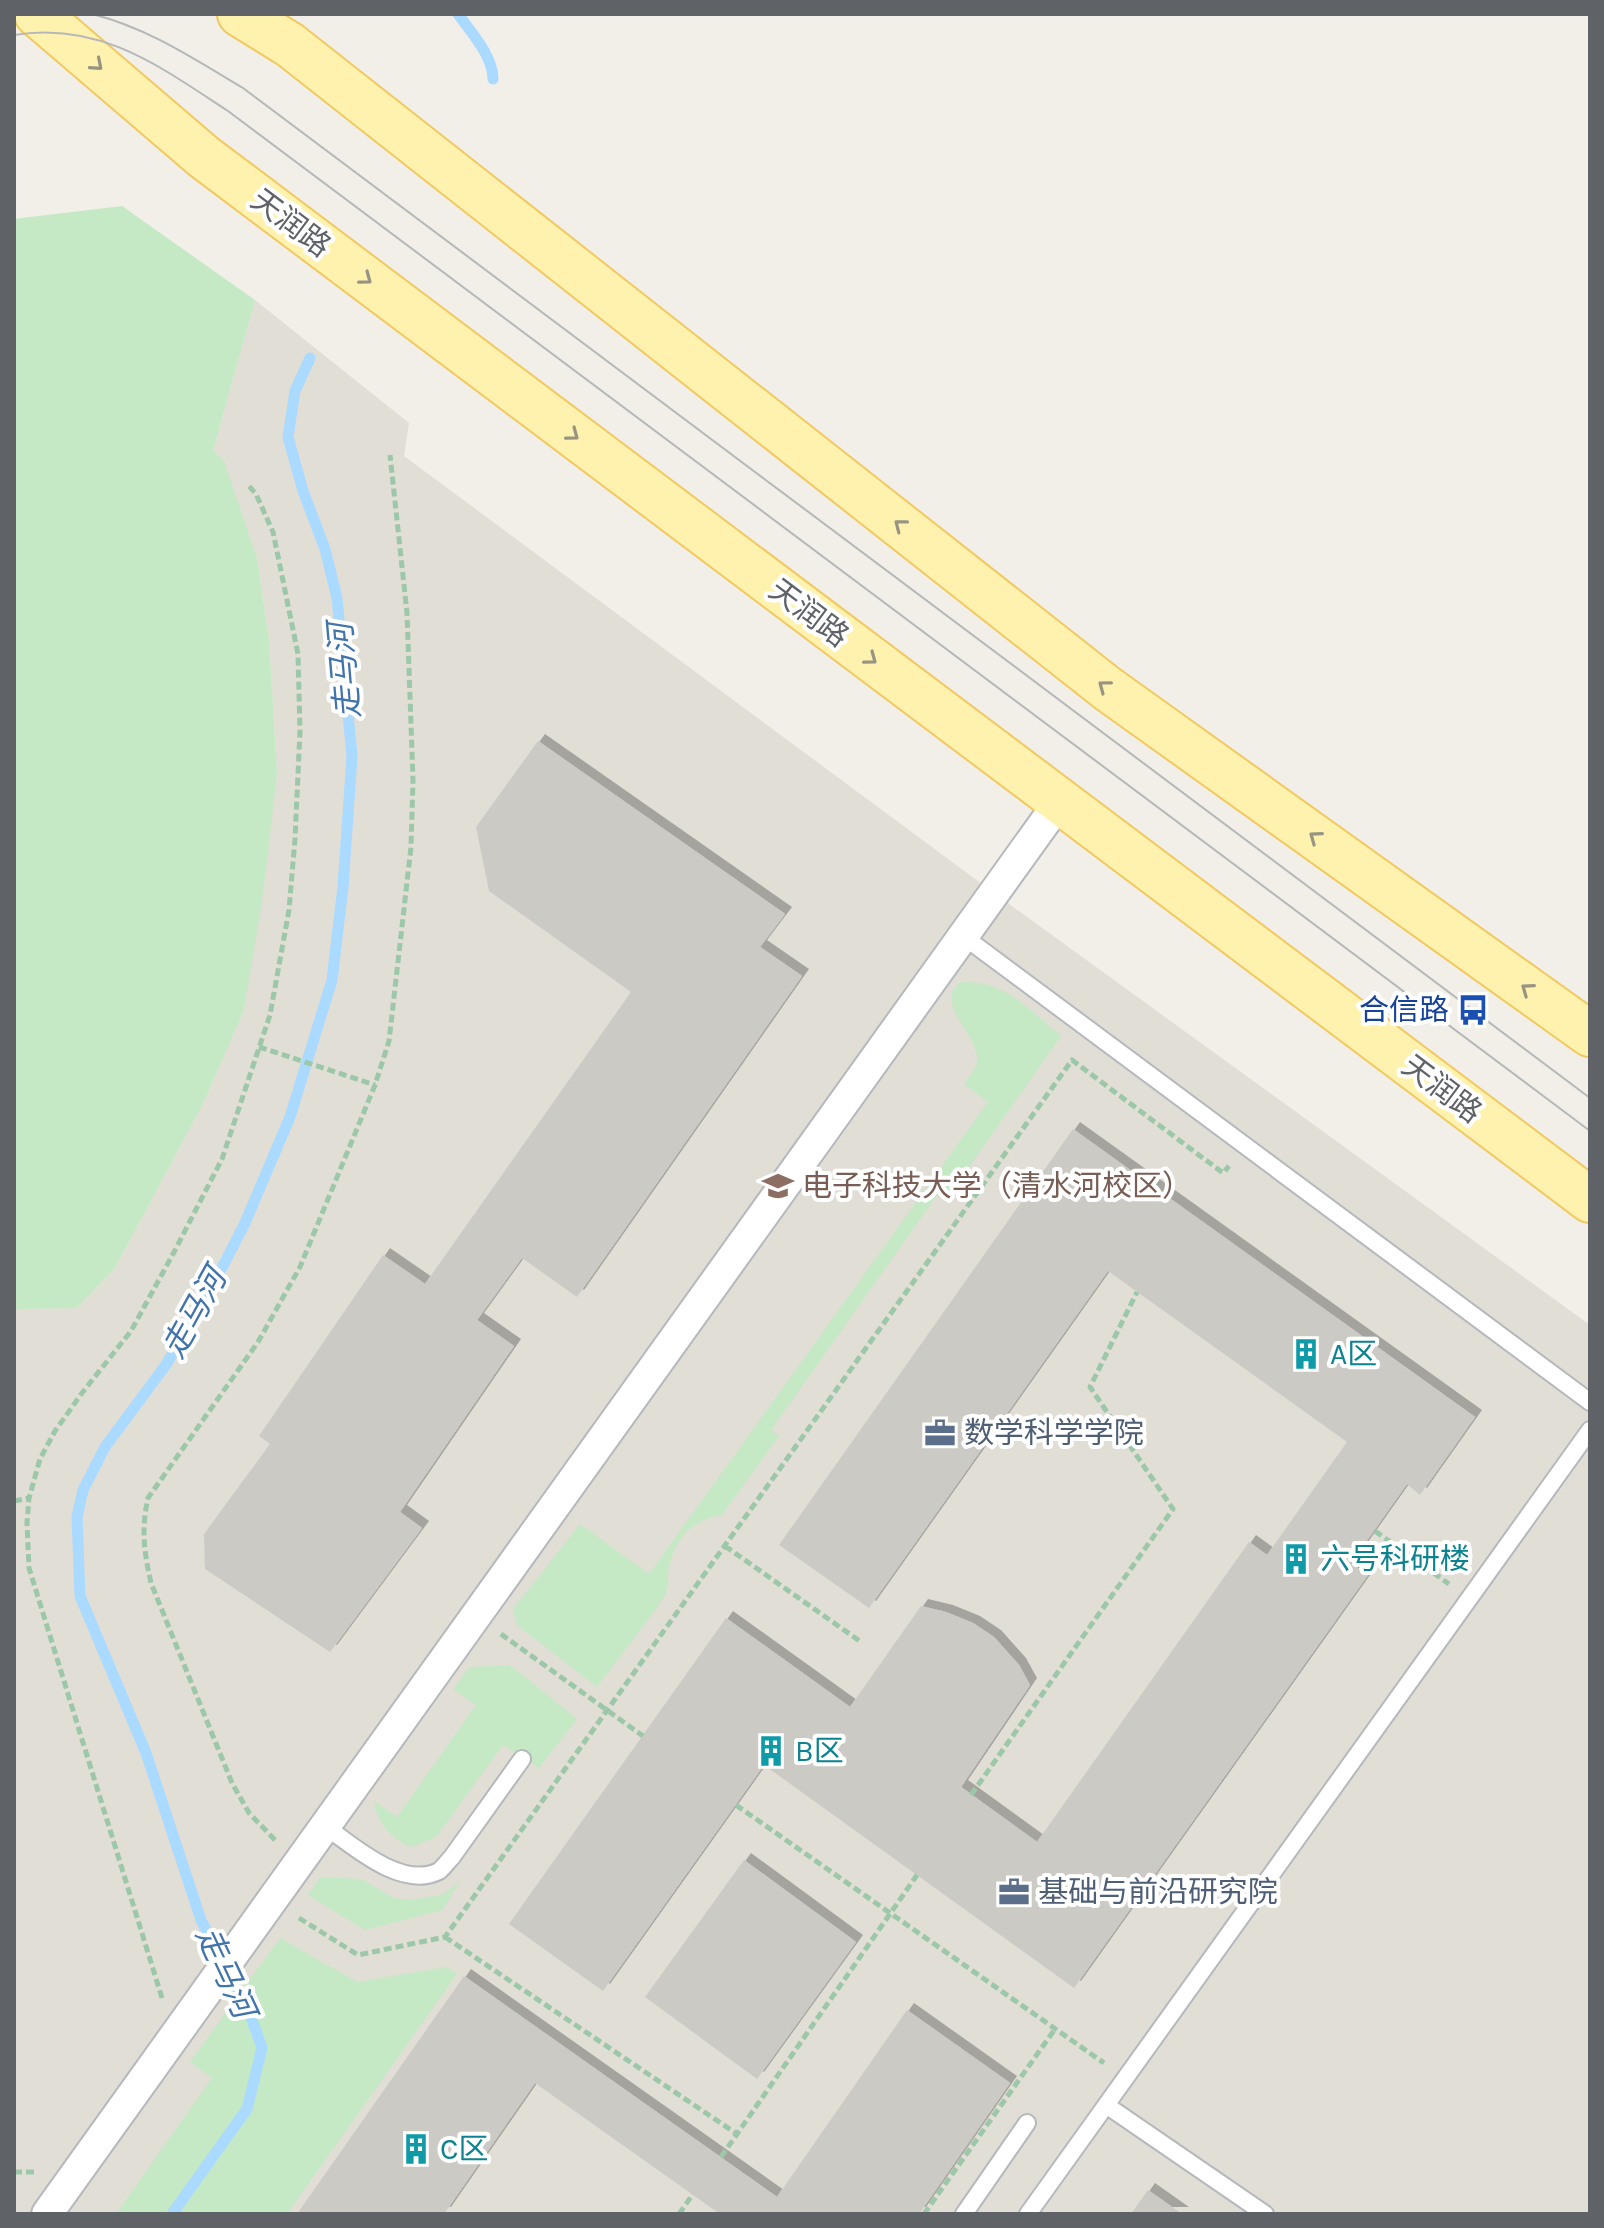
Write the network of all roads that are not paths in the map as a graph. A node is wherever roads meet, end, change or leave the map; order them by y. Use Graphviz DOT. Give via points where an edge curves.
graph roads {
  1 [pos="37,14"];
  2 [pos="240,14"];
  3 [pos="1060,801"];
  4 [pos="963,936"];
  5 [pos="1590,1034"];
  6 [pos="1590,1200"];
  7 [pos="1590,1402"];
  8 [pos="1590,1430"];
  9 [pos="522,1759"];
  10 [pos="325,1826"];
  11 [pos="1106,2105"];
  12 [pos="1027,2123"];
  13 [pos="47,2214"];
  14 [pos="964,2214"];
  15 [pos="1028,2214"];
  16 [pos="1265,2214"];
  1 -- 3 [label="main road, 天润路, one-way" via="204,157"];
  5 -- 2 [label="main road, one-way" via="1108,689 290,45"];
  3 -- 4 [label="street"];
  3 -- 6 [label="main road, 天润路"];
  4 -- 7 [label="lane"];
  4 -- 10 [label="street"];
  8 -- 11 [label="lane"];
  9 -- 10 [label="lane" via="439,1870 413,1874 382,1866"];
  10 -- 13 [label="street"];
  11 -- 15 [label="lane"];
  11 -- 16 [label="lane"];
  12 -- 14 [label="lane"];
}
